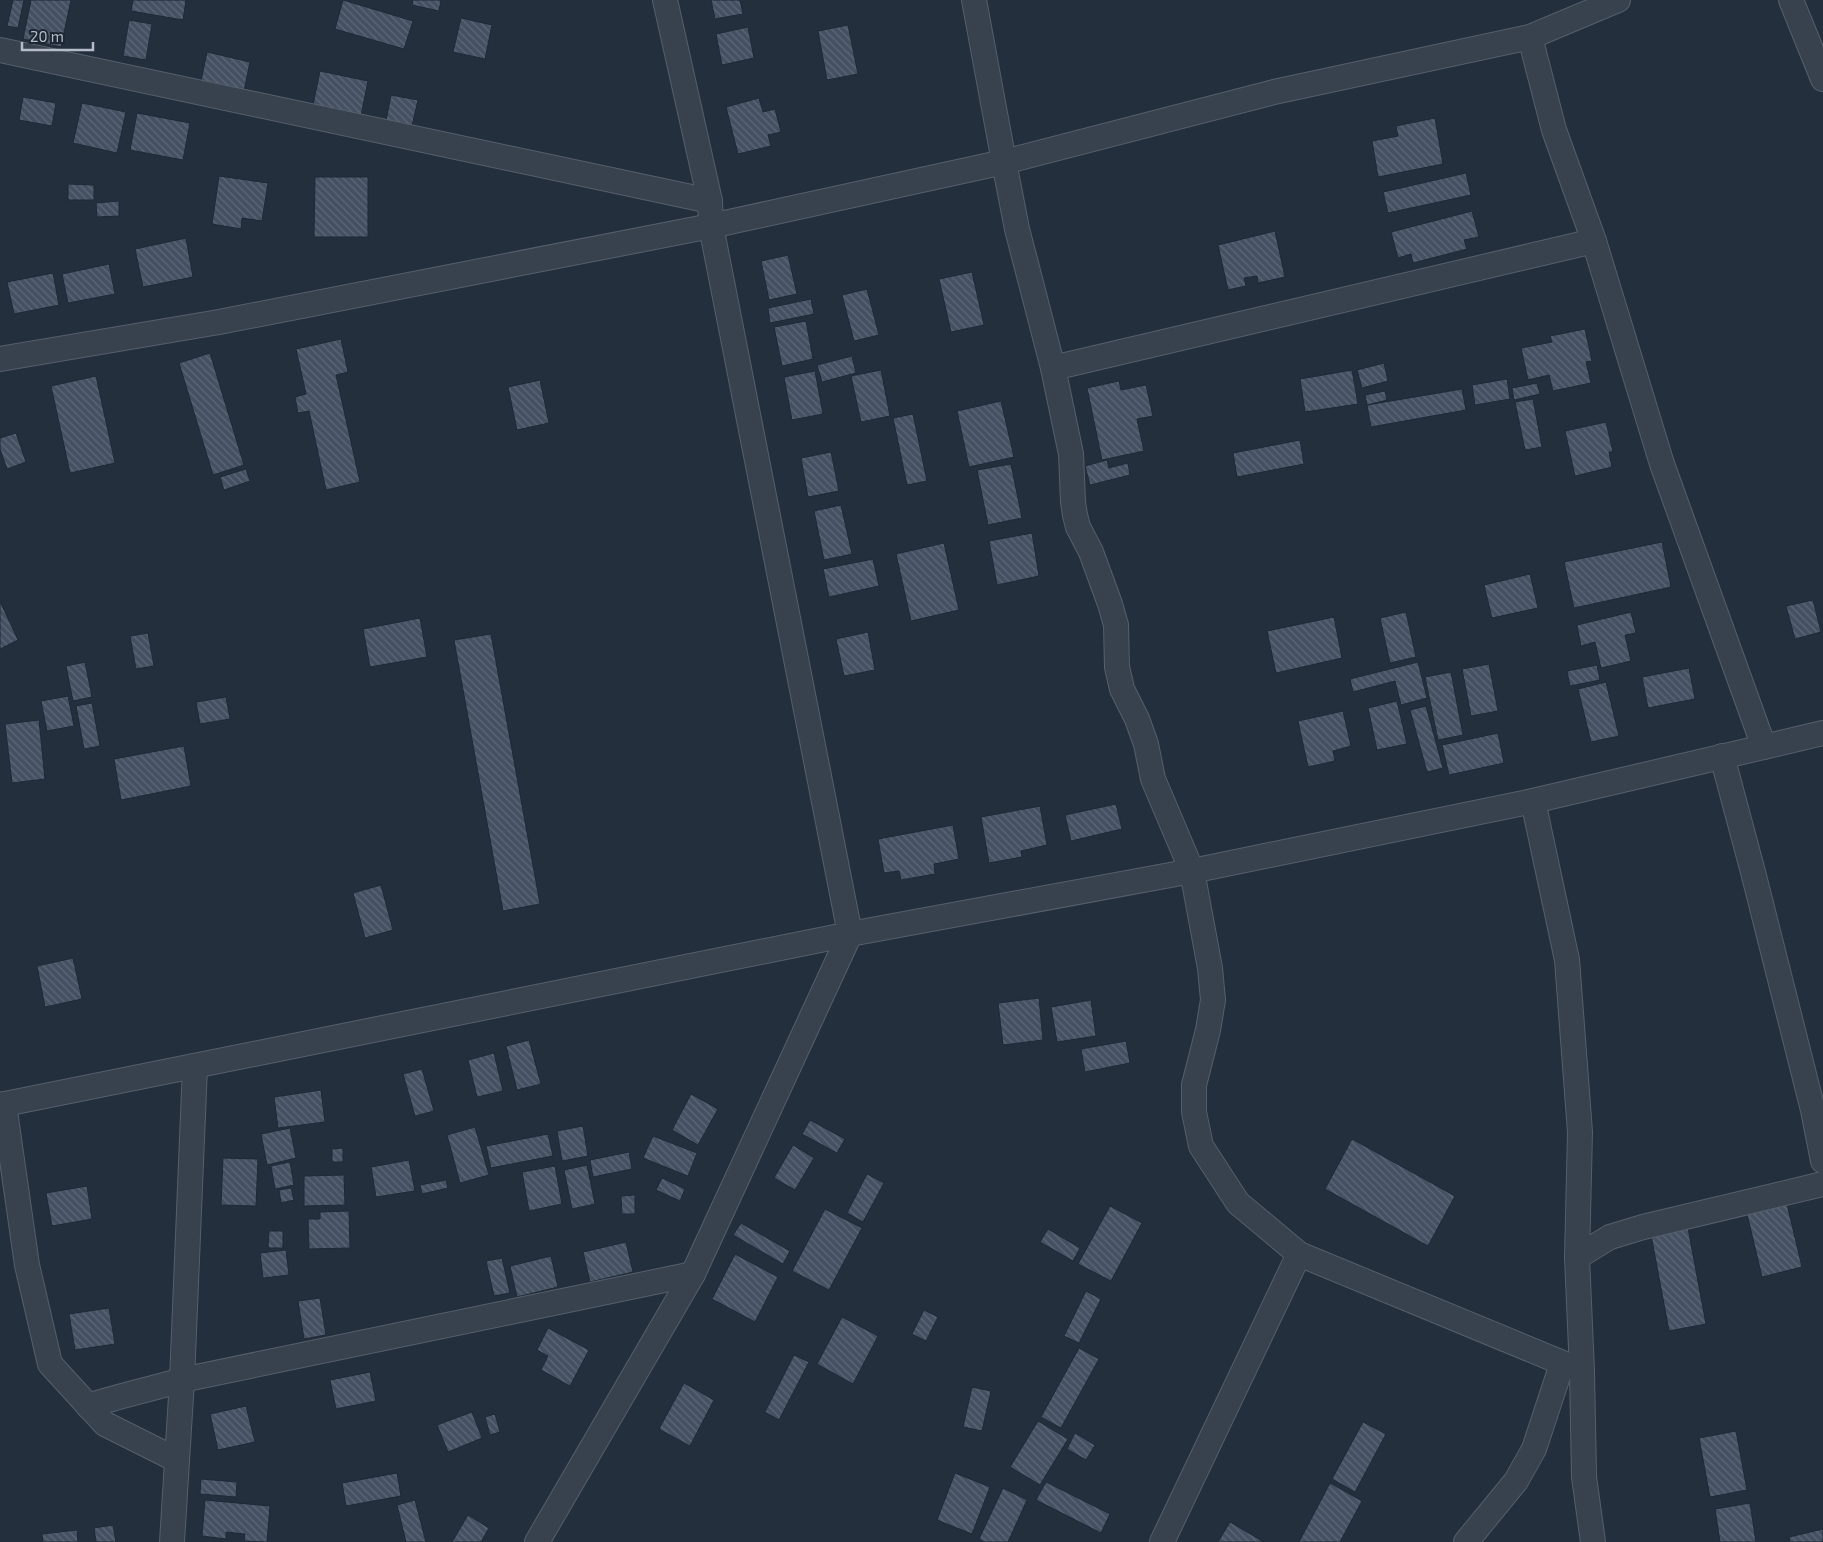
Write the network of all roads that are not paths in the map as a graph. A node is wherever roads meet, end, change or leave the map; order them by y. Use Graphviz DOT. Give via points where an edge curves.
graph roads {
  1 [pos="665,0"];
  2 [pos="974,0"];
  3 [pos="1618,0"];
  4 [pos="1791,0"];
  5 [pos="1530,37"];
  6 [pos="0,50"];
  7 [pos="1823,79"];
  8 [pos="1004,162"];
  9 [pos="710,201"];
  10 [pos="711,226"];
  11 [pos="1594,241"];
  12 [pos="0,359"];
  13 [pos="1053,368"];
  14 [pos="1823,733"];
  15 [pos="1764,747"];
  16 [pos="1722,756"];
  17 [pos="1533,801"];
  18 [pos="1192,871"];
  19 [pos="850,934"];
  20 [pos="196,1066"];
  21 [pos="2,1105"];
  22 [pos="1823,1161"];
  23 [pos="1823,1184"];
  24 [pos="1299,1254"];
  25 [pos="1577,1257"];
  26 [pos="693,1274"];
  27 [pos="1572,1367"];
  28 [pos="182,1380"];
  29 [pos="88,1406"];
  30 [pos="177,1460"];
  31 [pos="172,1542"];
  32 [pos="537,1542"];
  33 [pos="1162,1542"];
  34 [pos="1466,1542"];
  35 [pos="1593,1542"];
  1 -- 9 [label="street"];
  2 -- 8 [label="street"];
  3 -- 5 [label="street"];
  4 -- 7 [label="street"];
  5 -- 8 [label="street" via="1274,92"];
  5 -- 11 [label="street" via="1554,130"];
  6 -- 9 [label="street"];
  8 -- 10 [label="street"];
  8 -- 13 [label="street" via="1017,229"];
  9 -- 10 [label="street"];
  10 -- 12 [label="street" via="219,322"];
  10 -- 19 [label="street"];
  11 -- 13 [label="street"];
  11 -- 15 [label="street" via="1662,464"];
  13 -- 18 [label="street" via="1071,454 1075,515 1116,626 1117,667 1122,689 1146,744 1153,779"];
  14 -- 15 [label="street"];
  15 -- 16 [label="street"];
  16 -- 17 [label="street"];
  16 -- 22 [label="street" via="1813,1110"];
  17 -- 18 [label="street"];
  17 -- 25 [label="street" via="1567,960 1580,1132"];
  18 -- 19 [label="street"];
  18 -- 24 [label="street" via="1213,1000 1194,1085 1194,1112 1201,1146 1238,1203"];
  19 -- 20 [label="street"];
  19 -- 26 [label="street"];
  20 -- 21 [label="street"];
  20 -- 28 [label="street"];
  21 -- 29 [label="street" via="27,1266 50,1364"];
  23 -- 25 [label="street" via="1643,1227 1610,1237"];
  24 -- 27 [label="street"];
  24 -- 33 [label="street"];
  25 -- 27 [label="street"];
  26 -- 28 [label="street"];
  26 -- 32 [label="street"];
  27 -- 34 [label="street" via="1516,1481"];
  27 -- 35 [label="street"];
  28 -- 29 [label="street"];
  28 -- 30 [label="street"];
  29 -- 30 [label="street" via="105,1424"];
  30 -- 31 [label="street"];
}
